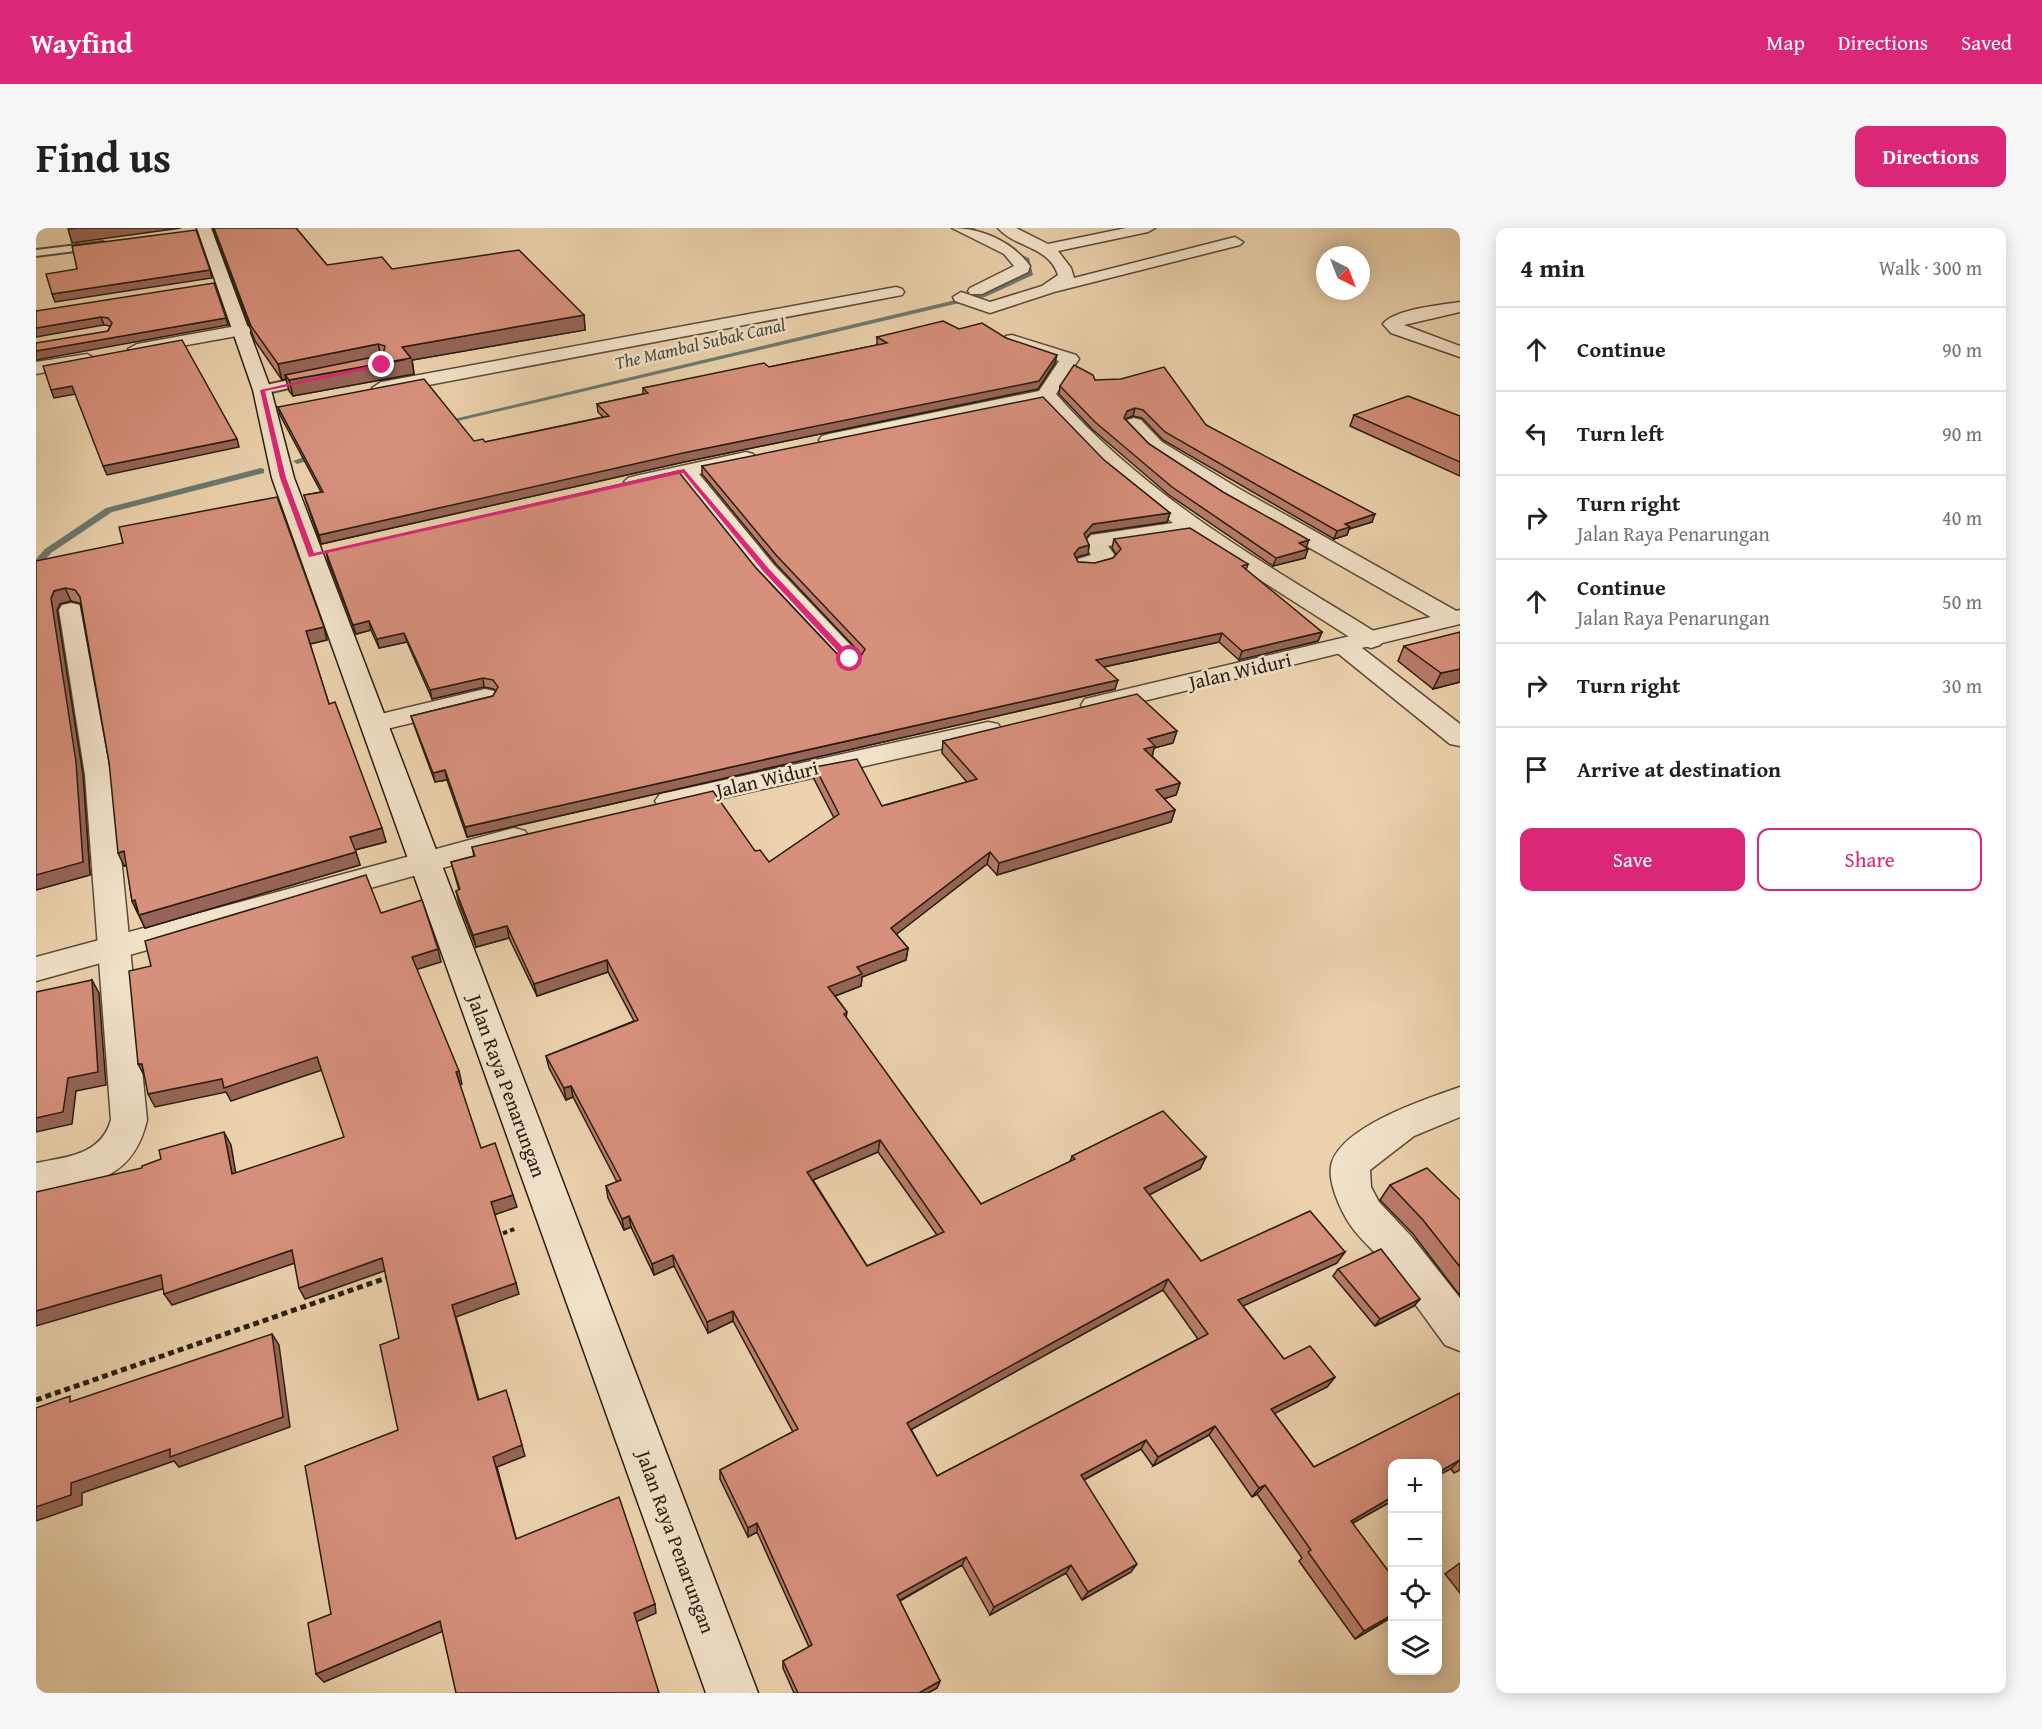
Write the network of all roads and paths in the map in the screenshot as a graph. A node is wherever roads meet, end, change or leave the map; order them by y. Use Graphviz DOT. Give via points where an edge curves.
graph roads {
  1 [pos="959,228"];
  2 [pos="1005,228"];
  3 [pos="1149,228"];
  4 [pos="201,230"];
  5 [pos="1235,242"];
  6 [pos="115,243"];
  7 [pos="1044,249"];
  8 [pos="36,254"];
  9 [pos="222,275"];
  10 [pos="199,279"];
  11 [pos="1048,289"];
  12 [pos="896,292"];
  13 [pos="1460,307"];
  14 [pos="242,330"];
  15 [pos="1012,340"];
  16 [pos="1460,352"];
  17 [pos="36,368"];
  18 [pos="328,376"];
  19 [pos="262,390"];
  20 [pos="360,392"];
  21 [pos="1046,395"];
  22 [pos="290,405"];
  23 [pos="267,409"];
  24 [pos="1134,424"];
  25 [pos="812,444"];
  26 [pos="766,453"];
  27 [pos="684,470"];
  28 [pos="614,486"];
  29 [pos="1193,527"];
  30 [pos="1086,564"];
  31 [pos="71,610"];
  32 [pos="1456,618"];
  33 [pos="1371,640"];
  34 [pos="1344,646"];
  35 [pos="850,659"];
  36 [pos="486,697"];
  37 [pos="1070,711"];
  38 [pos="374,724"];
  39 [pos="1013,724"];
  40 [pos="1460,738"];
  41 [pos="645,807"];
  42 [pos="544,831"];
  43 [pos="424,859"];
  44 [pos="115,951"];
  45 [pos="36,969"];
  46 [pos="1460,1102"];
  47 [pos="36,1179"];
  48 [pos="554,1213"];
  49 [pos="488,1239"];
  50 [pos="398,1273"];
  51 [pos="1460,1331"];
  52 [pos="36,1400"];
  53 [pos="732,1693"];
  1 -- 11 [label="street" via="1009,251 1022,269 1004,282 961,297 990,308"];
  2 -- 7 [label="street"];
  3 -- 7 [label="street"];
  4 -- 9 [label="street, Jalan Raya Penarungan"];
  5 -- 11 [label="street"];
  6 -- 8 [label="lane"];
  7 -- 11 [label="street" via="1056,256 1066,273 1063,280"];
  9 -- 10 [label="street"];
  9 -- 14 [label="street, Jalan Raya Penarungan" via="225,311"];
  12 -- 20 [label="street"];
  13 -- 16 [label="street" via="1392,324"];
  14 -- 17 [label="street"];
  14 -- 19 [label="street, Jalan Raya Penarungan"];
  15 -- 21 [label="street" via="1070,359"];
  18 -- 19 [label="lane"];
  19 -- 23 [label="street, Jalan Raya Penarungan"];
  21 -- 25 [label="street"];
  21 -- 29 [label="street" via="1115,468"];
  22 -- 23 [label="street"];
  23 -- 38 [label="street, Jalan Raya Penarungan" via="281,470 323,553"];
  24 -- 32 [label="street" via="1150,443 1230,493"];
  26 -- 27 [label="street"];
  27 -- 28 [label="street"];
  27 -- 35 [label="street" via="766,570"];
  29 -- 30 [label="street" via="1099,540 1095,543 1105,558"];
  29 -- 33 [label="street"];
  31 -- 44 [label="street" via="99,775"];
  32 -- 33 [label="street, Jalan Widuri"];
  33 -- 34 [label="street, Jalan Widuri"];
  34 -- 37 [label="street, Jalan Widuri"];
  34 -- 40 [label="street"];
  36 -- 38 [label="street"];
  38 -- 43 [label="street, Jalan Raya Penarungan"];
  39 -- 41 [label="street, Jalan Widuri"];
  42 -- 43 [label="street"];
  43 -- 44 [label="street"];
  43 -- 48 [label="street, Jalan Raya Penarungan"];
  44 -- 45 [label="street"];
  44 -- 47 [label="street" via="129,1120 127,1137 117,1152 104,1161"];
  46 -- 51 [label="street" via="1401,1123 1374,1140 1350,1164 1352,1187 1365,1214"];
  48 -- 49 [label="path"];
  48 -- 53 [label="street, Jalan Raya Penarungan"];
  50 -- 52 [label="path" via="320,1304"];
}
